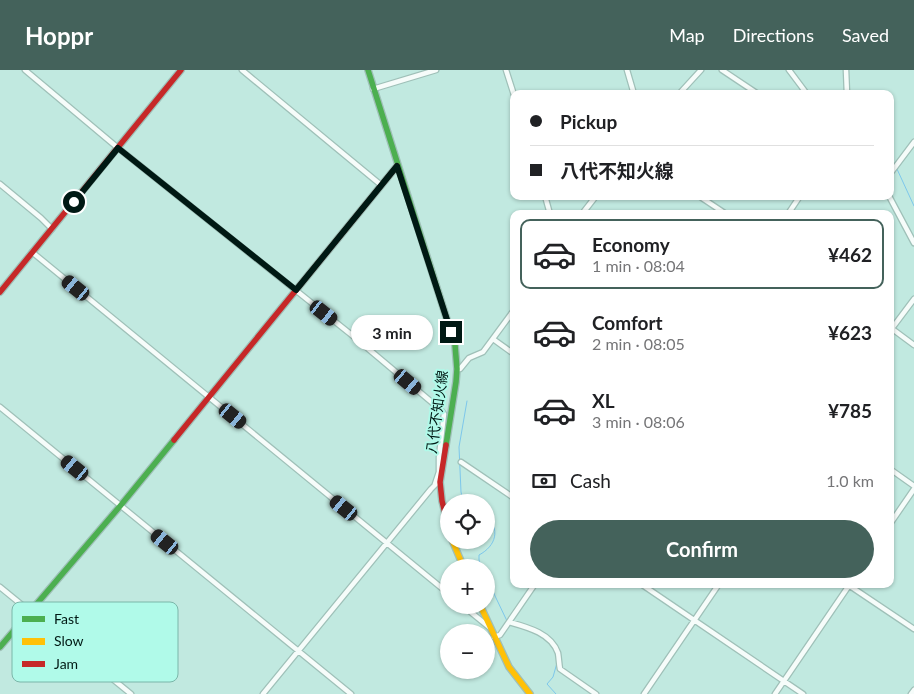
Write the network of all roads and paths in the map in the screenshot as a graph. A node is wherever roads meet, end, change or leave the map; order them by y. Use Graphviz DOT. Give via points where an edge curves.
graph roads {
  1 [pos="25,70"];
  2 [pos="181,70"];
  3 [pos="242,70"];
  4 [pos="368,70"];
  5 [pos="436,70"];
  6 [pos="506,70"];
  7 [pos="627,70"];
  8 [pos="701,70"];
  9 [pos="722,70"];
  10 [pos="790,70"];
  11 [pos="846,70"];
  12 [pos="373,89"];
  13 [pos="512,90"];
  14 [pos="633,90"];
  15 [pos="683,90"];
  16 [pos="752,90"];
  17 [pos="804,90"];
  18 [pos="847,90"];
  19 [pos="914,142"];
  20 [pos="118,148"];
  21 [pos="397,166"];
  22 [pos="894,167"];
  23 [pos="0,184"];
  24 [pos="381,185"];
  25 [pos="593,200"];
  26 [pos="705,200"];
  27 [pos="891,200"];
  28 [pos="585,210"];
  29 [pos="720,210"];
  30 [pos="52,229"];
  31 [pos="914,243"];
  32 [pos="32,252"];
  33 [pos="296,290"];
  34 [pos="0,292"];
  35 [pos="914,299"];
  36 [pos="510,316"];
  37 [pos="894,325"];
  38 [pos="894,331"];
  39 [pos="493,339"];
  40 [pos="914,345"];
  41 [pos="510,351"];
  42 [pos="457,368"];
  43 [pos="209,397"];
  44 [pos="0,407"];
  45 [pos="461,462"];
  46 [pos="894,472"];
  47 [pos="438,483"];
  48 [pos="914,487"];
  49 [pos="440,494"];
  50 [pos="510,495"];
  51 [pos="121,505"];
  52 [pos="894,518"];
  53 [pos="386,542"];
  54 [pos="0,587"];
  55 [pos="440,587"];
  56 [pos="532,588"];
  57 [pos="647,588"];
  58 [pos="716,588"];
  59 [pos="845,588"];
  60 [pos="854,588"];
  61 [pos="19,602"];
  62 [pos="38,602"];
  63 [pos="473,614"];
  64 [pos="695,620"];
  65 [pos="509,622"];
  66 [pos="484,624"];
  67 [pos="914,629"];
  68 [pos="12,633"];
  69 [pos="495,637"];
  70 [pos="495,639"];
  71 [pos="0,647"];
  72 [pos="298,651"];
  73 [pos="784,681"];
  74 [pos="116,682"];
  75 [pos="914,690"];
  76 [pos="131,694"];
  77 [pos="263,694"];
  78 [pos="351,694"];
  79 [pos="530,694"];
  80 [pos="596,694"];
  81 [pos="644,694"];
  82 [pos="776,694"];
  83 [pos="803,694"];
  84 [pos="912,694"];
  1 -- 20 [label="street"];
  2 -- 20 [label="main road"];
  3 -- 24 [label="street"];
  4 -- 12 [label="main road, 八代不知火線"];
  5 -- 12 [label="street"];
  6 -- 13 [label="street"];
  7 -- 14 [label="street"];
  8 -- 15 [label="street"];
  9 -- 16 [label="street"];
  10 -- 17 [label="street"];
  11 -- 18 [label="street"];
  12 -- 21 [label="main road, 八代不知火線"];
  19 -- 22 [label="street"];
  20 -- 30 [label="main road"];
  20 -- 33 [label="street"];
  21 -- 24 [label="main road"];
  21 -- 42 [label="main road, 八代不知火線" via="451,332"];
  23 -- 30 [label="street"];
  24 -- 33 [label="main road"];
  25 -- 28 [label="street"];
  26 -- 29 [label="street"];
  27 -- 31 [label="street"];
  30 -- 32 [label="main road"];
  32 -- 34 [label="main road"];
  32 -- 43 [label="street"];
  33 -- 43 [label="main road"];
  33 -- 47 [label="street" via="442,410"];
  35 -- 37 [label="street"];
  36 -- 39 [label="street"];
  38 -- 40 [label="street"];
  39 -- 41 [label="street"];
  39 -- 42 [label="street" via="483,352"];
  42 -- 47 [label="main road, 八代不知火線"];
  43 -- 51 [label="main road"];
  43 -- 53 [label="street"];
  44 -- 51 [label="street"];
  45 -- 50 [label="street"];
  46 -- 48 [label="street"];
  47 -- 49 [label="main road, 八代不知火線"];
  47 -- 53 [label="street"];
  48 -- 52 [label="street"];
  51 -- 62 [label="main road"];
  51 -- 72 [label="street"];
  53 -- 55 [label="street"];
  53 -- 72 [label="street"];
  54 -- 61 [label="street"];
  56 -- 65 [label="street"];
  57 -- 64 [label="street"];
  58 -- 64 [label="street"];
  59 -- 73 [label="street"];
  60 -- 67 [label="street"];
  63 -- 66 [label="street"];
  64 -- 73 [label="street"];
  64 -- 81 [label="street"];
  65 -- 69 [label="street"];
  65 -- 80 [label="street" via="546,638 555,647 560,669"];
  68 -- 71 [label="main road"];
  70 -- 79 [label="main road" via="509,667"];
  72 -- 77 [label="street"];
  72 -- 78 [label="street"];
  73 -- 82 [label="street"];
  73 -- 83 [label="street"];
  74 -- 76 [label="street"];
  75 -- 84 [label="street"];
}
